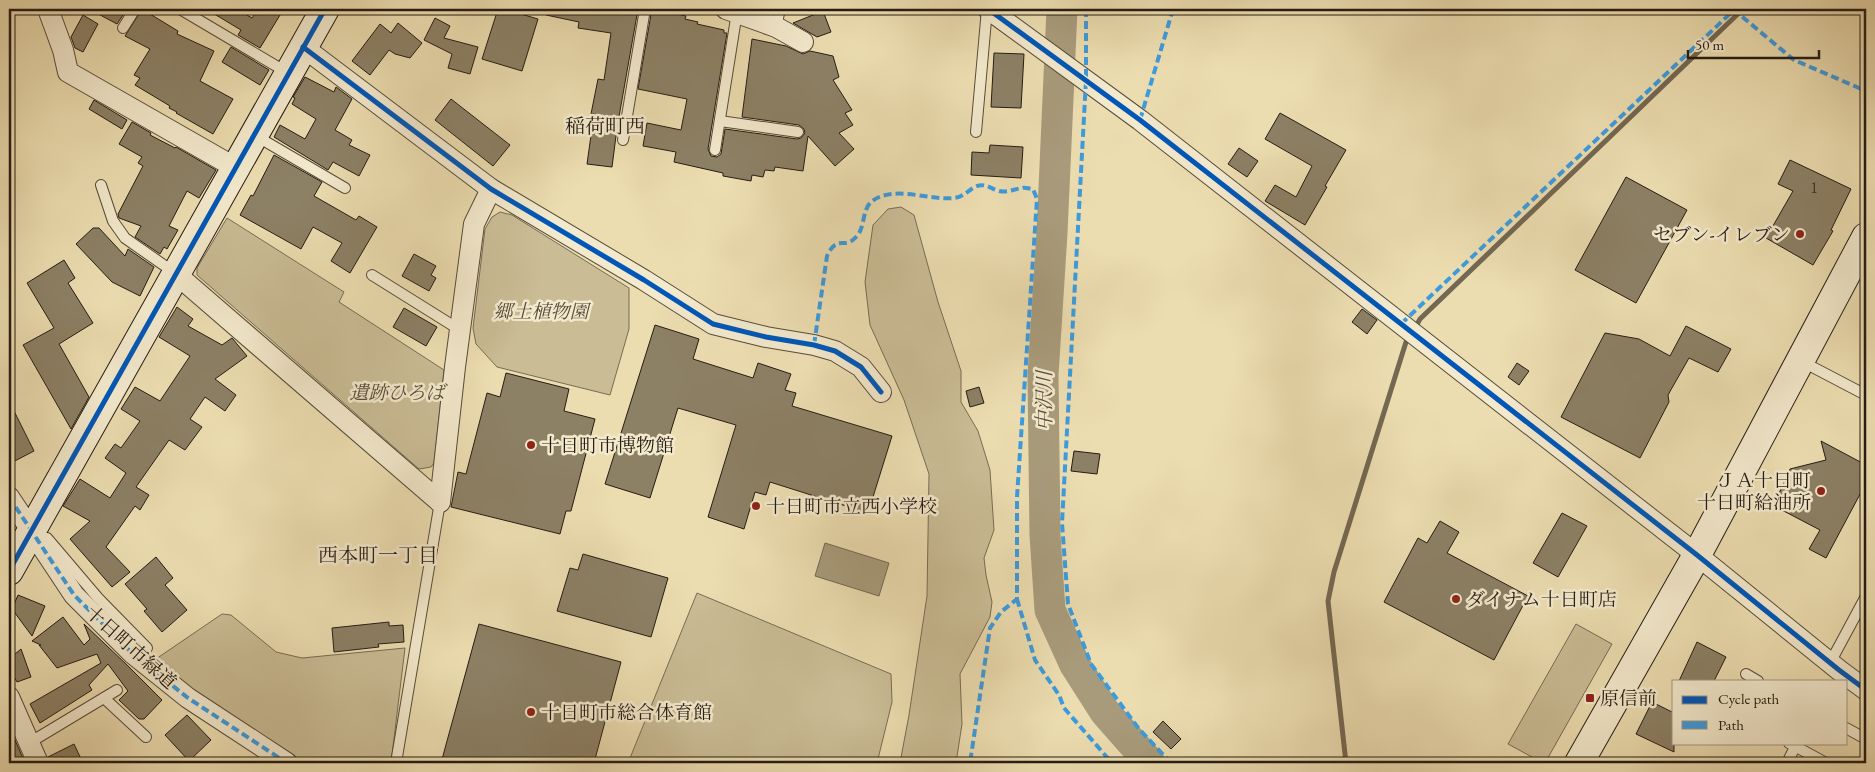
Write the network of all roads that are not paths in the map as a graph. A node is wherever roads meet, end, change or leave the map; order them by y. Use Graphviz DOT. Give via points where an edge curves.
graph roads {
  1 [pos="48,9"];
  2 [pos="135,9"];
  3 [pos="180,9"];
  4 [pos="325,9"];
  5 [pos="645,9"];
  6 [pos="987,9"];
  7 [pos="731,10"];
  8 [pos="778,18"];
  9 [pos="124,28"];
  10 [pos="803,42"];
  11 [pos="303,47"];
  12 [pos="289,74"];
  13 [pos="720,121"];
  14 [pos="798,132"];
  15 [pos="976,132"];
  16 [pos="255,135"];
  17 [pos="623,140"];
  18 [pos="715,150"];
  19 [pos="236,168"];
  20 [pos="101,185"];
  21 [pos="345,188"];
  22 [pos="491,189"];
  23 [pos="1866,237"];
  24 [pos="176,274"];
  25 [pos="372,275"];
  26 [pos="460,330"];
  27 [pos="1800,361"];
  28 [pos="881,392"];
  29 [pos="1866,395"];
  30 [pos="9,497"];
  31 [pos="440,502"];
  32 [pos="33,527"];
  33 [pos="1697,555"];
  34 [pos="9,571"];
  35 [pos="1866,596"];
  36 [pos="147,648"];
  37 [pos="1834,671"];
  38 [pos="1746,674"];
  39 [pos="1756,680"];
  40 [pos="117,690"];
  41 [pos="1866,690"];
  42 [pos="9,697"];
  43 [pos="104,698"];
  44 [pos="1848,729"];
  45 [pos="146,737"];
  46 [pos="1866,739"];
  47 [pos="29,743"];
  48 [pos="1794,744"];
  49 [pos="38,763"];
  50 [pos="287,763"];
  51 [pos="396,763"];
  52 [pos="1579,763"];
  53 [pos="1786,763"];
  54 [pos="1826,763"];
  1 -- 19 [label="street" via="68,72"];
  2 -- 9 [label="lane"];
  3 -- 12 [label="lane"];
  4 -- 11 [label="street"];
  5 -- 17 [label="lane"];
  6 -- 15 [label="lane"];
  6 -- 33 [label="street" via="1140,120"];
  7 -- 8 [label="street"];
  7 -- 13 [label="lane"];
  8 -- 10 [label="street"];
  11 -- 12 [label="street"];
  11 -- 22 [label="street"];
  12 -- 16 [label="street"];
  13 -- 14 [label="lane"];
  13 -- 18 [label="lane"];
  16 -- 19 [label="street"];
  16 -- 21 [label="lane"];
  19 -- 24 [label="street"];
  20 -- 24 [label="lane" via="113,221 124,238"];
  22 -- 26 [label="street" via="474,224"];
  22 -- 28 [label="street" via="713,324 835,351 861,367"];
  23 -- 27 [label="street"];
  24 -- 31 [label="street"];
  24 -- 32 [label="street"];
  25 -- 26 [label="lane"];
  26 -- 31 [label="street"];
  27 -- 29 [label="lane"];
  27 -- 33 [label="street"];
  30 -- 32 [label="street, 十日町市緑道"];
  31 -- 51 [label="lane"];
  32 -- 34 [label="street"];
  32 -- 36 [label="lane"];
  32 -- 50 [label="street, 十日町市緑道" via="74,595 133,654 188,698"];
  33 -- 37 [label="street"];
  33 -- 52 [label="street"];
  35 -- 37 [label="lane"];
  37 -- 41 [label="street"];
  38 -- 39 [label="lane"];
  40 -- 43 [label="lane"];
  42 -- 47 [label="street"];
  43 -- 45 [label="lane"];
  43 -- 47 [label="lane"];
  44 -- 46 [label="lane"];
  47 -- 49 [label="street"];
  48 -- 53 [label="lane"];
  48 -- 54 [label="lane"];
}
